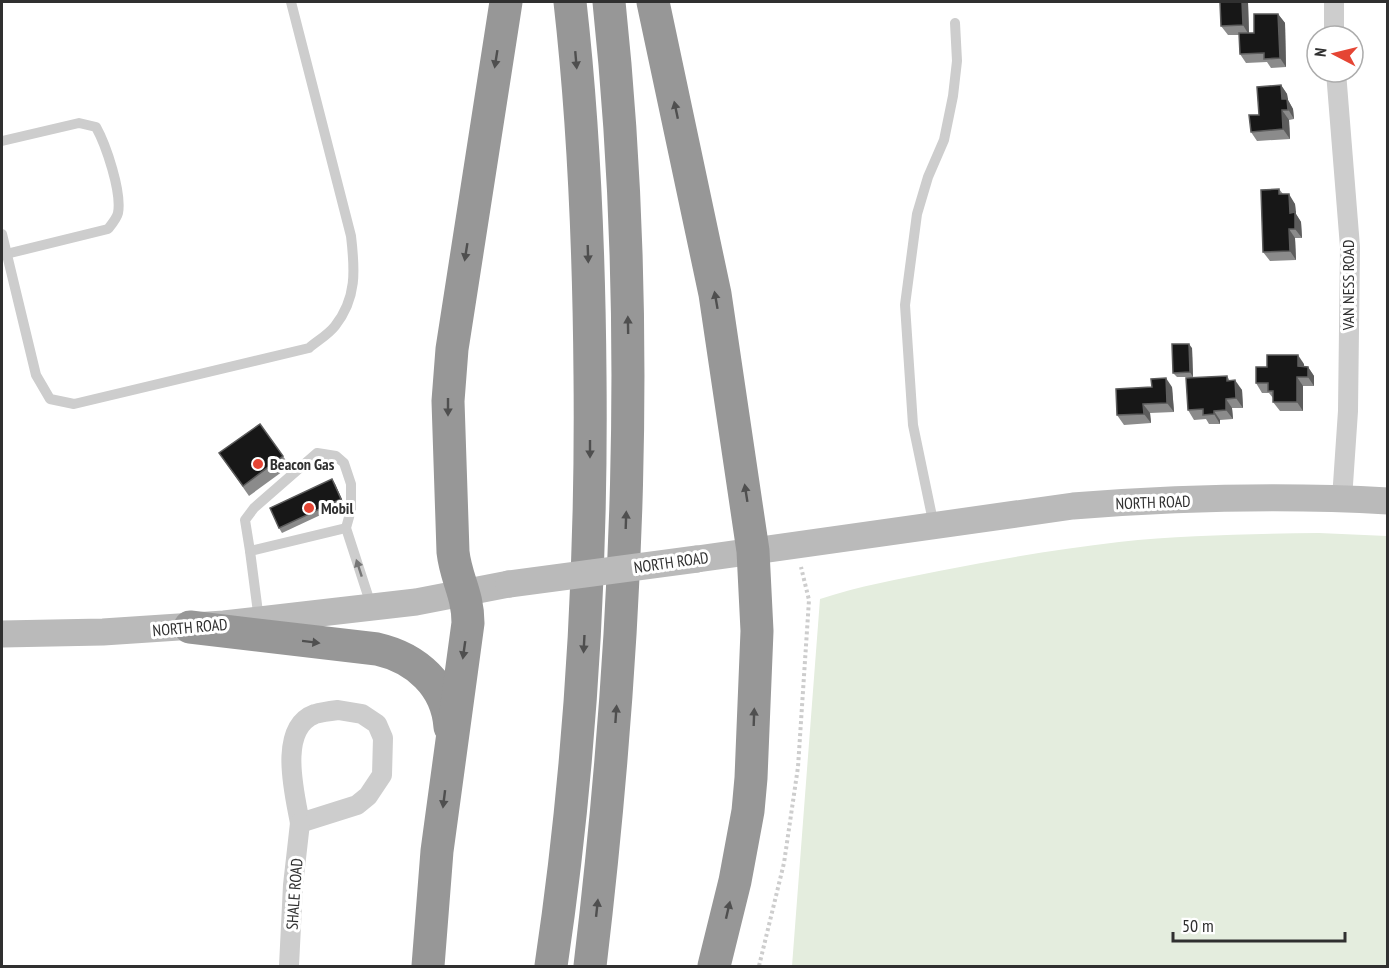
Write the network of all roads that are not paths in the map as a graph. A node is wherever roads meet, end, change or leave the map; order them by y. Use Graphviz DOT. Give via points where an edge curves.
graph roads {
  1 [pos="291,2"];
  2 [pos="506,2"];
  3 [pos="570,2"];
  4 [pos="609,2"];
  5 [pos="653,2"];
  6 [pos="1334,2"];
  7 [pos="955,23"];
  8 [pos="1334,24"];
  9 [pos="1337,84"];
  10 [pos="2,141"];
  11 [pos="2,234"];
  12 [pos="4,255"];
  13 [pos="1342,499"];
  14 [pos="1388,501"];
  15 [pos="934,526"];
  16 [pos="346,528"];
  17 [pos="250,551"];
  18 [pos="753,551"];
  19 [pos="465,592"];
  20 [pos="372,608"];
  21 [pos="259,620"];
  22 [pos="190,627"];
  23 [pos="2,634"];
  24 [pos="451,741"];
  25 [pos="300,823"];
  26 [pos="289,966"];
  27 [pos="428,966"];
  28 [pos="551,966"];
  29 [pos="590,966"];
  30 [pos="714,966"];
  1 -- 12 [label="lane" via="351,236 355,270 351,299 334,327 309,348 74,404 50,399 36,375"];
  2 -- 19 [label="highway, one-way" via="462,278 448,401 453,552"];
  3 -- 28 [label="highway, one-way" via="586,216 590,477 584,658 568,838"];
  29 -- 4 [label="highway, one-way" via="616,720 627,461 626,222"];
  18 -- 5 [label="highway, one-way" via="715,294"];
  6 -- 8 [label="street"];
  7 -- 15 [label="lane" via="957,61 953,96 944,140 916,214 905,305 913,425"];
  9 -- 13 [label="street, VAN NESS ROAD" via="1350,247 1348,411"];
  10 -- 12 [label="lane" via="79,123 96,128 105,143 118,196 118,215 108,229"];
  11 -- 12 [label="lane"];
  13 -- 14 [label="main road, NORTH ROAD"];
  13 -- 15 [label="main road, NORTH ROAD" via="1103,504"];
  15 -- 18 [label="main road, NORTH ROAD"];
  16 -- 17 [label="lane"];
  16 -- 17 [label="lane" via="351,484 344,463 336,456 317,453 245,520"];
  20 -- 16 [label="lane, one-way"];
  17 -- 21 [label="lane"];
  18 -- 19 [label="main road, NORTH ROAD, bridge"];
  30 -- 18 [label="highway, one-way" via="748,811 758,630"];
  19 -- 20 [label="main road, NORTH ROAD"];
  19 -- 24 [label="highway, one-way" via="468,623"];
  20 -- 21 [label="main road, NORTH ROAD"];
  21 -- 22 [label="main road, NORTH ROAD"];
  22 -- 23 [label="main road, NORTH ROAD"];
  22 -- 24 [label="highway, one-way" via="376,649 401,656 424,672 440,691 448,711"];
  24 -- 27 [label="highway, one-way"];
  25 -- 25 [label="street, SHALE ROAD" via="290,766 299,727 312,715 338,710 362,714 377,724 383,738 384,765 368,796 357,805"];
  25 -- 26 [label="street, SHALE ROAD"];
}
